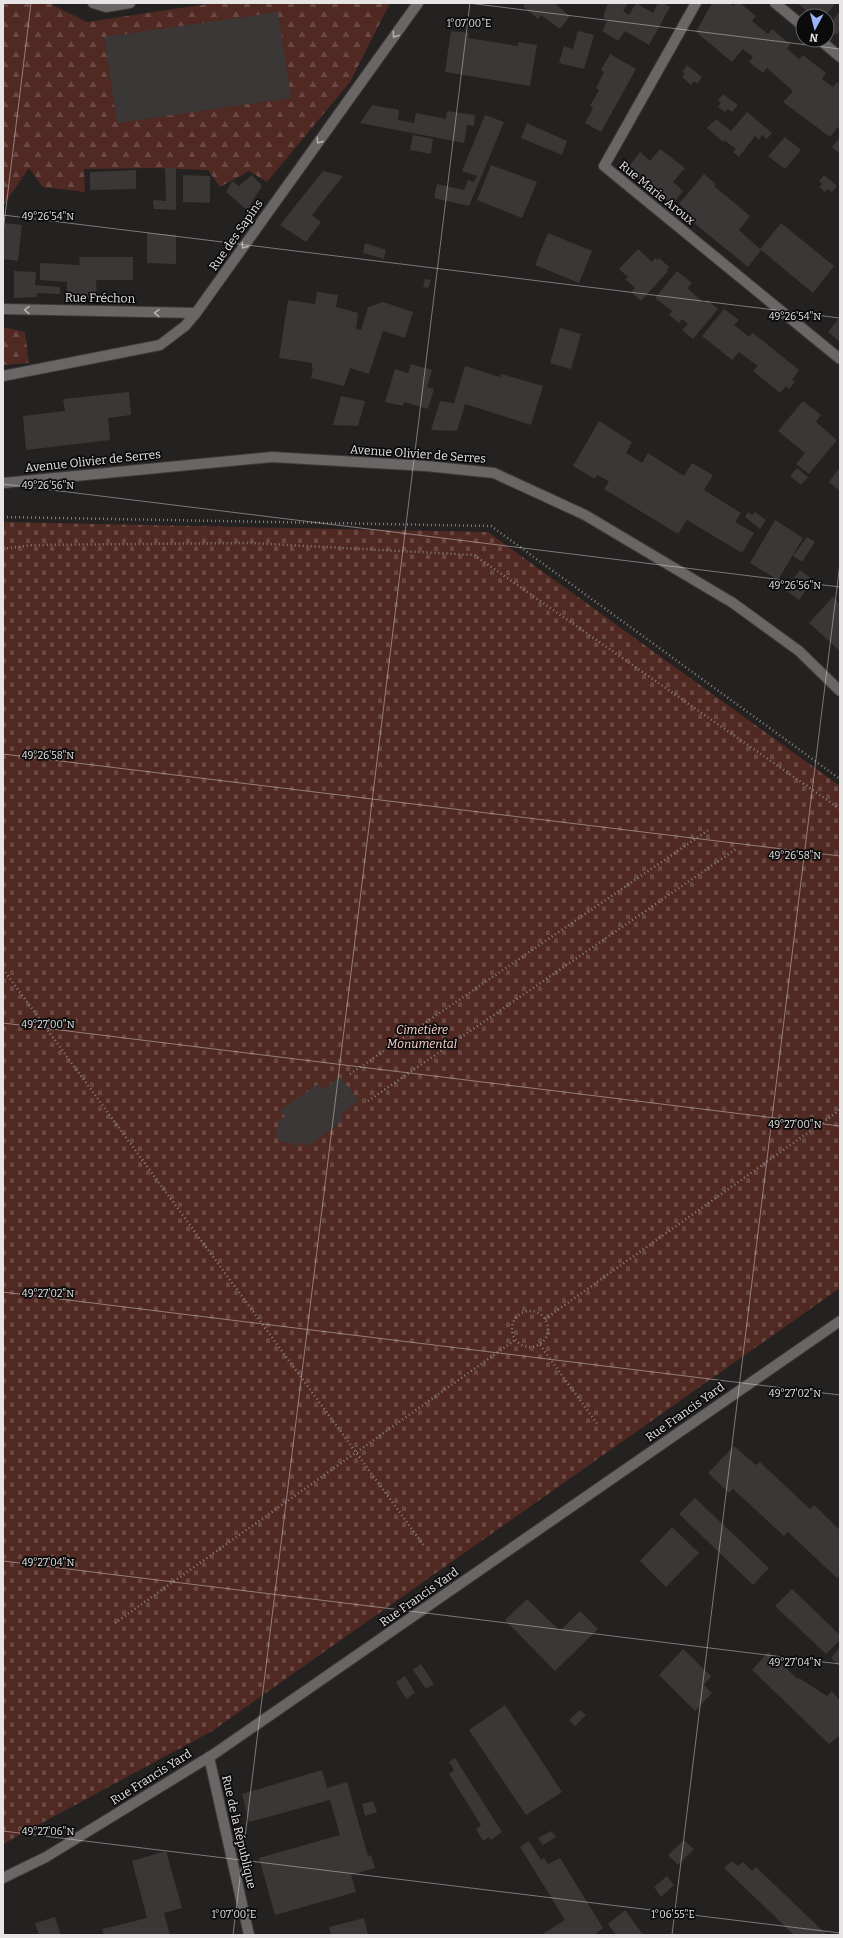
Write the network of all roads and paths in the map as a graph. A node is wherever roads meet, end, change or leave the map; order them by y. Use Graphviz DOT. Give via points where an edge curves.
graph roads {
  1 [pos="93,3"];
  2 [pos="130,3"];
  3 [pos="418,3"];
  4 [pos="696,3"];
  5 [pos="775,3"];
  6 [pos="795,19"];
  7 [pos="829,48"];
  8 [pos="840,57"];
  9 [pos="3,309"];
  10 [pos="196,313"];
  11 [pos="840,359"];
  12 [pos="3,376"];
  13 [pos="3,483"];
  14 [pos="3,517"];
  15 [pos="3,549"];
  16 [pos="840,691"];
  17 [pos="840,779"];
  18 [pos="840,809"];
  19 [pos="710,829"];
  20 [pos="736,849"];
  21 [pos="3,969"];
  22 [pos="350,1074"];
  23 [pos="368,1101"];
  24 [pos="840,1110"];
  25 [pos="545,1319"];
  26 [pos="840,1321"];
  27 [pos="516,1340"];
  28 [pos="540,1345"];
  29 [pos="598,1426"];
  30 [pos="356,1452"];
  31 [pos="425,1547"];
  32 [pos="115,1623"];
  33 [pos="209,1757"];
  34 [pos="3,1878"];
  35 [pos="248,1935"];
  1 -- 2 [label="street" via="106,7"];
  3 -- 10 [label="street, Rue des Sapins, one-way"];
  4 -- 11 [label="street, Rue Marie Aroux" via="604,166"];
  5 -- 6 [label="street"];
  7 -- 8 [label="street"];
  10 -- 9 [label="street, Rue Fréchon, one-way"];
  10 -- 12 [label="street, Rue des Sapins" via="185,326 160,345"];
  13 -- 16 [label="street, Avenue Olivier de Serres" via="272,457 426,466 494,474 584,515 733,603 799,651"];
  14 -- 17 [label="path" via="491,526"];
  15 -- 18 [label="path" via="32,545 250,543 474,555"];
  19 -- 22 [label="path"];
  20 -- 23 [label="path"];
  21 -- 30 [label="path"];
  24 -- 25 [label="path"];
  25 -- 27 [label="path" via="535,1311 519,1314 512,1329"];
  25 -- 28 [label="path" via="549,1331"];
  26 -- 33 [label="street, Rue Francis Yard"];
  27 -- 28 [label="path" via="525,1347 533,1348"];
  27 -- 30 [label="path"];
  28 -- 29 [label="path"];
  30 -- 31 [label="path"];
  30 -- 32 [label="path"];
  33 -- 34 [label="street, Rue Francis Yard" via="46,1857"];
  33 -- 35 [label="street, Rue de la République"];
}
